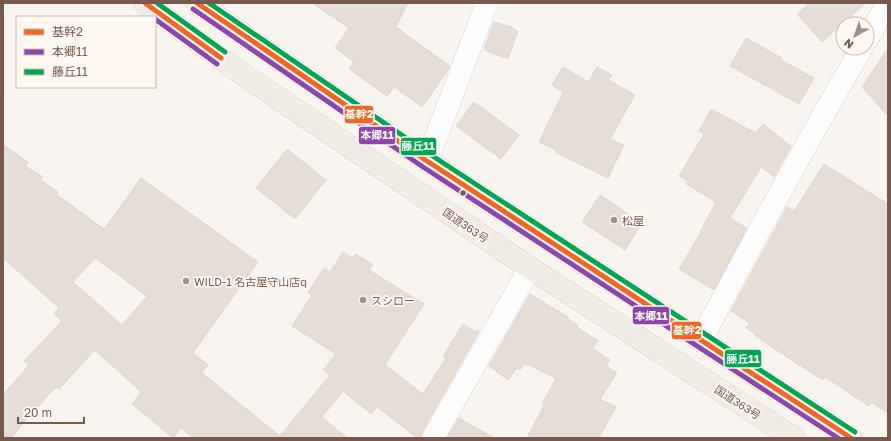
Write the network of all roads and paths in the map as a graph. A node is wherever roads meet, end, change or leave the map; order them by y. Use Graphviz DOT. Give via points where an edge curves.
graph roads {
  1 [pos="145,3"];
  2 [pos="487,3"];
  3 [pos="888,3"];
  4 [pos="204,5"];
  5 [pos="875,25"];
  6 [pos="857,56"];
  7 [pos="427,161"];
  8 [pos="530,268"];
  9 [pos="701,340"];
  10 [pos="433,438"];
  11 [pos="794,438"];
  12 [pos="851,438"];
  1 -- 8 [label="highway, 国道363号" via="238,71"];
  2 -- 7 [label="street"];
  3 -- 5 [label="street"];
  4 -- 7 [label="highway"];
  6 -- 9 [label="street"];
  7 -- 9 [label="highway"];
  8 -- 10 [label="street"];
  8 -- 11 [label="highway, 国道363号"];
  9 -- 12 [label="highway"];
}
